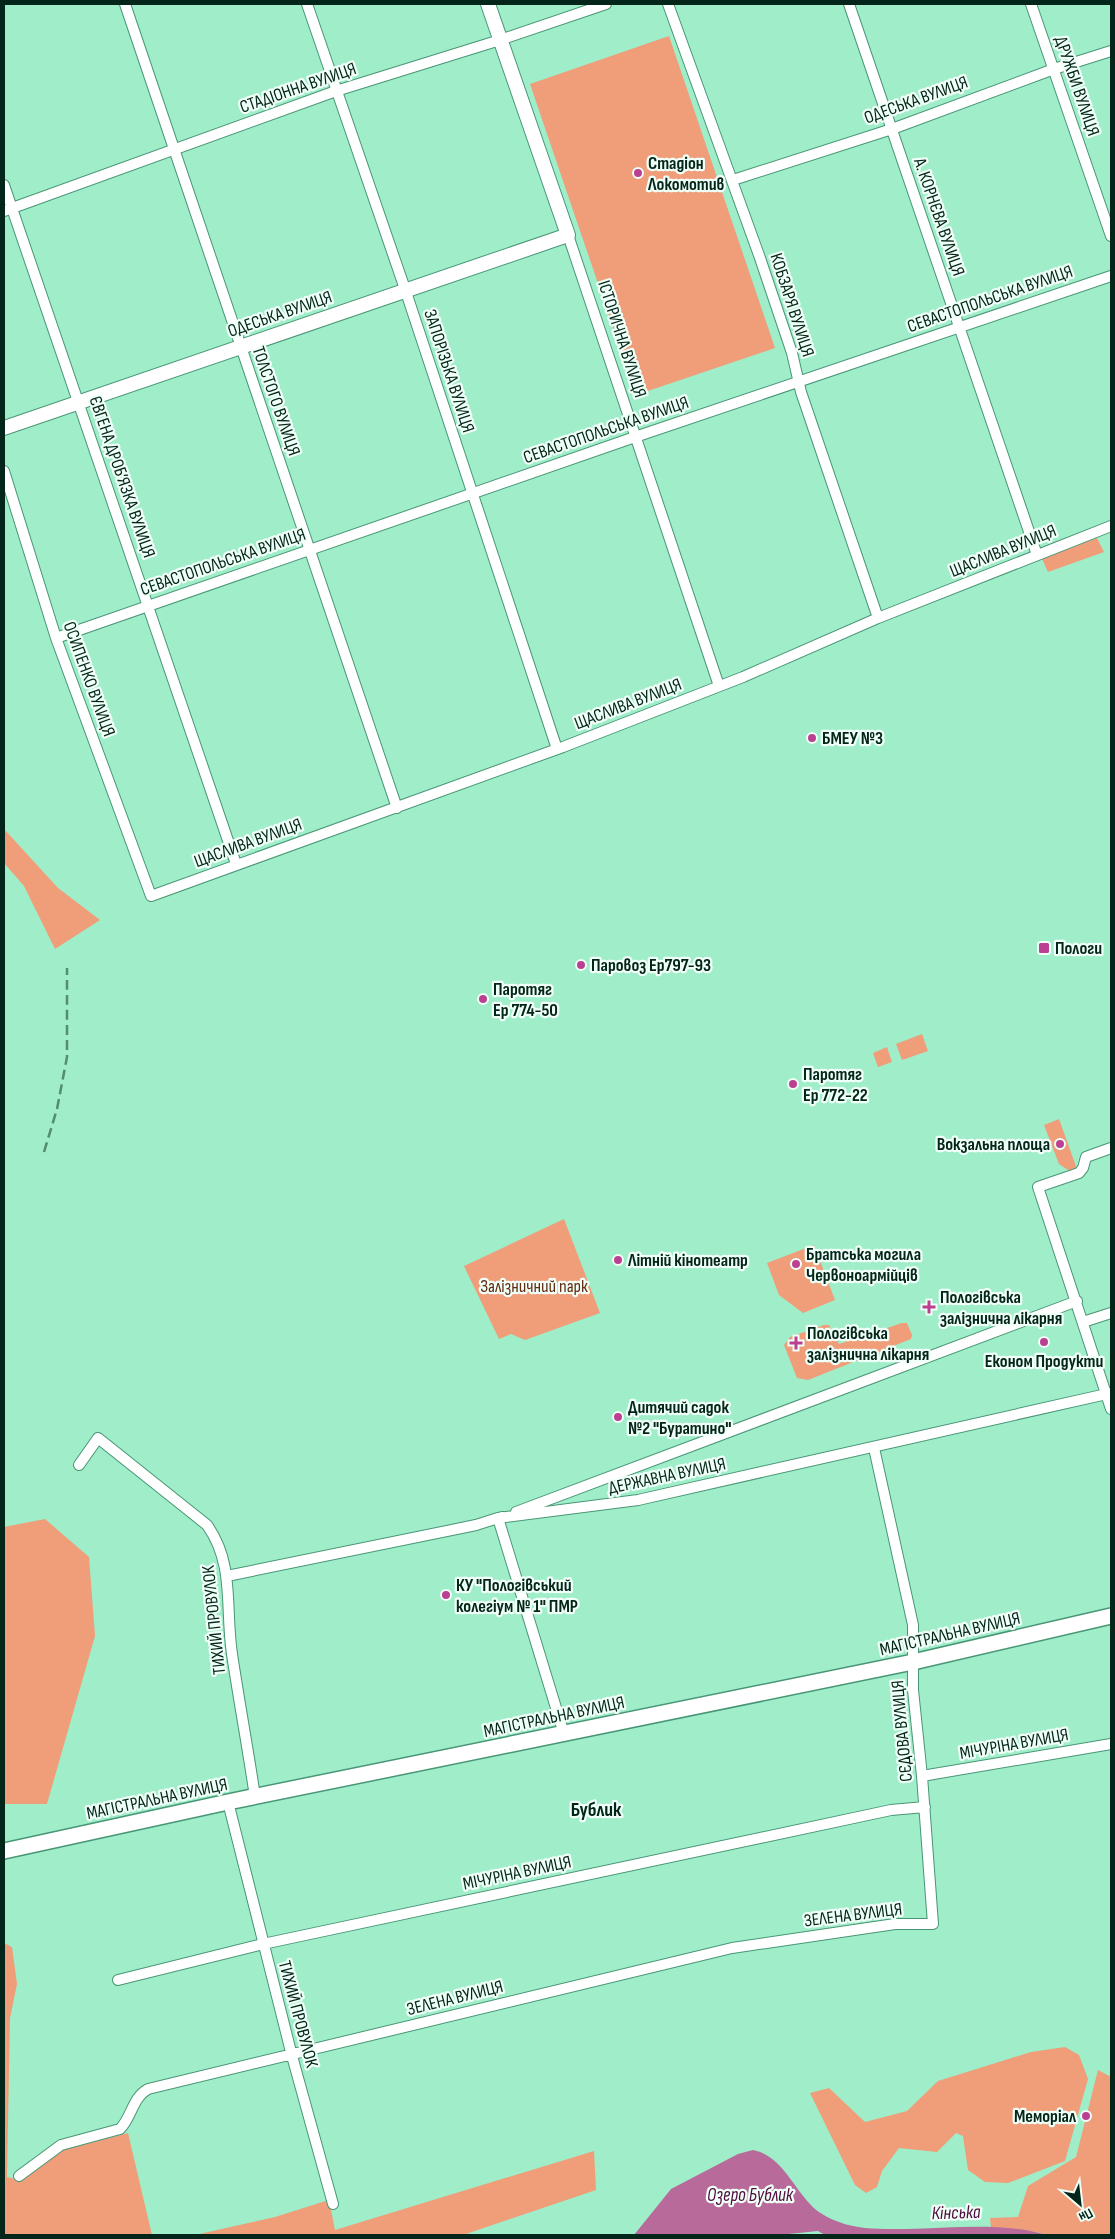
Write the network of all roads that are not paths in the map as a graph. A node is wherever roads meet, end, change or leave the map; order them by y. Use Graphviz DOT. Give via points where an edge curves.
graph roads {
  1 [pos="125,4"];
  2 [pos="307,4"];
  3 [pos="488,4"];
  4 [pos="606,4"];
  5 [pos="668,4"];
  6 [pos="849,4"];
  7 [pos="1031,4"];
  8 [pos="500,40"];
  9 [pos="1111,52"];
  10 [pos="1054,69"];
  11 [pos="336,91"];
  12 [pos="892,129"];
  13 [pos="173,149"];
  14 [pos="733,180"];
  15 [pos="4,185"];
  16 [pos="8,209"];
  17 [pos="568,236"];
  18 [pos="1111,236"];
  19 [pos="1111,276"];
  20 [pos="406,292"];
  21 [pos="959,326"];
  22 [pos="241,347"];
  23 [pos="798,382"];
  24 [pos="80,403"];
  25 [pos="4,428"];
  26 [pos="635,437"];
  27 [pos="4,471"];
  28 [pos="473,492"];
  29 [pos="1111,526"];
  30 [pos="310,548"];
  31 [pos="1037,555"];
  32 [pos="148,606"];
  33 [pos="878,618"];
  34 [pos="56,638"];
  35 [pos="719,686"];
  36 [pos="557,749"];
  37 [pos="397,808"];
  38 [pos="236,864"];
  39 [pos="151,896"];
  40 [pos="1111,1148"];
  41 [pos="1077,1301"];
  42 [pos="1111,1313"];
  43 [pos="1083,1322"];
  44 [pos="1109,1393"];
  45 [pos="1111,1410"];
  46 [pos="874,1448"];
  47 [pos="79,1465"];
  48 [pos="498,1518"];
  49 [pos="227,1576"];
  50 [pos="1111,1616"];
  51 [pos="913,1662"];
  52 [pos="564,1734"];
  53 [pos="1111,1744"];
  54 [pos="922,1776"];
  55 [pos="255,1797"];
  56 [pos="228,1802"];
  57 [pos="924,1807"];
  58 [pos="4,1851"];
  59 [pos="933,1924"];
  60 [pos="263,1944"];
  61 [pos="118,1980"];
  62 [pos="292,2056"];
  63 [pos="19,2176"];
  64 [pos="334,2204"];
  1 -- 13 [label="street, ТОЛСТОГО ВУЛИЦЯ"];
  2 -- 11 [label="street, ЗАПОРІЗЬКА ВУЛИЦЯ"];
  3 -- 8 [label="street, ІСТОРИЧНА ВУЛИЦЯ"];
  4 -- 8 [label="street, СТАДІОННА ВУЛИЦЯ"];
  5 -- 14 [label="street, КОБЗАРЯ ВУЛИЦЯ"];
  6 -- 12 [label="street, А. КОРНЄВА ВУЛИЦЯ"];
  7 -- 10 [label="street, ДРУЖБИ ВУЛИЦЯ"];
  8 -- 11 [label="street, СТАДІОННА ВУЛИЦЯ"];
  8 -- 17 [label="street, ІСТОРИЧНА ВУЛИЦЯ"];
  9 -- 10 [label="street, ОДЕСЬКА ВУЛИЦЯ"];
  10 -- 12 [label="street, ОДЕСЬКА ВУЛИЦЯ"];
  10 -- 18 [label="street, ДРУЖБИ ВУЛИЦЯ"];
  11 -- 13 [label="street, СТАДІОННА ВУЛИЦЯ"];
  11 -- 20 [label="street, ЗАПОРІЗЬКА ВУЛИЦЯ"];
  12 -- 14 [label="street, ОДЕСЬКА ВУЛИЦЯ"];
  12 -- 21 [label="street, А. КОРНЄВА ВУЛИЦЯ"];
  13 -- 16 [label="street, СТАДІОННА ВУЛИЦЯ"];
  13 -- 22 [label="street, ТОЛСТОГО ВУЛИЦЯ"];
  14 -- 23 [label="street, КОБЗАРЯ ВУЛИЦЯ" via="792,353"];
  15 -- 16 [label="street, ЄВГЕНА ДРОБ’ЯЗКА ВУЛИЦЯ"];
  16 -- 24 [label="street, ЄВГЕНА ДРОБ’ЯЗКА ВУЛИЦЯ"];
  17 -- 20 [label="street, ОДЕСЬКА ВУЛИЦЯ"];
  17 -- 26 [label="street, ІСТОРИЧНА ВУЛИЦЯ"];
  19 -- 21 [label="street, СЕВАСТОПОЛЬСЬКА ВУЛИЦЯ"];
  20 -- 22 [label="street, ОДЕСЬКА ВУЛИЦЯ"];
  20 -- 28 [label="street, ЗАПОРІЗЬКА ВУЛИЦЯ"];
  21 -- 23 [label="street, СЕВАСТОПОЛЬСЬКА ВУЛИЦЯ"];
  21 -- 31 [label="street, А. КОРНЄВА ВУЛИЦЯ"];
  22 -- 24 [label="street, ОДЕСЬКА ВУЛИЦЯ"];
  22 -- 30 [label="street, ТОЛСТОГО ВУЛИЦЯ"];
  23 -- 26 [label="street, СЕВАСТОПОЛЬСЬКА ВУЛИЦЯ"];
  23 -- 33 [label="street, КОБЗАРЯ ВУЛИЦЯ"];
  24 -- 25 [label="street, ОДЕСЬКА ВУЛИЦЯ"];
  24 -- 32 [label="street, ЄВГЕНА ДРОБ’ЯЗКА ВУЛИЦЯ"];
  26 -- 28 [label="street, СЕВАСТОПОЛЬСЬКА ВУЛИЦЯ"];
  26 -- 35 [label="street, ІСТОРИЧНА ВУЛИЦЯ"];
  27 -- 34 [label="street, ОСИПЕНКО ВУЛИЦЯ"];
  28 -- 30 [label="street, СЕВАСТОПОЛЬСЬКА ВУЛИЦЯ"];
  28 -- 36 [label="street, ЗАПОРІЗЬКА ВУЛИЦЯ"];
  29 -- 31 [label="street, ЩАСЛИВА ВУЛИЦЯ"];
  30 -- 32 [label="street, СЕВАСТОПОЛЬСЬКА ВУЛИЦЯ"];
  30 -- 37 [label="street, ТОЛСТОГО ВУЛИЦЯ"];
  31 -- 33 [label="street, ЩАСЛИВА ВУЛИЦЯ"];
  32 -- 34 [label="street, СЕВАСТОПОЛЬСЬКА ВУЛИЦЯ"];
  32 -- 38 [label="street, ЄВГЕНА ДРОБ’ЯЗКА ВУЛИЦЯ"];
  33 -- 35 [label="street, ЩАСЛИВА ВУЛИЦЯ"];
  34 -- 39 [label="street, ОСИПЕНКО ВУЛИЦЯ"];
  35 -- 36 [label="street, ЩАСЛИВА ВУЛИЦЯ"];
  36 -- 37 [label="street, ЩАСЛИВА ВУЛИЦЯ"];
  37 -- 38 [label="street, ЩАСЛИВА ВУЛИЦЯ"];
  38 -- 39 [label="street, ЩАСЛИВА ВУЛИЦЯ"];
  40 -- 41 [label="street" via="1086,1156 1079,1173 1038,1187"];
  41 -- 43 [label="street"];
  41 -- 48 [label="street"];
  42 -- 43 [label="street"];
  43 -- 44 [label="street"];
  44 -- 45 [label="street"];
  44 -- 46 [label="street, ДЕРЖАВНА ВУЛИЦЯ"];
  46 -- 48 [label="street, ДЕРЖАВНА ВУЛИЦЯ" via="633,1501"];
  46 -- 51 [label="street, СЄДОВА ВУЛИЦЯ" via="913,1624"];
  47 -- 49 [label="street, ТИХИЙ ПРОВУЛОК" via="98,1438 207,1525 222,1552"];
  48 -- 49 [label="street, ДЕРЖАВНА ВУЛИЦЯ"];
  48 -- 52 [label="street"];
  49 -- 55 [label="street, ТИХИЙ ПРОВУЛОК" via="232,1654"];
  50 -- 51 [label="main road, МАГІСТРАЛЬНА ВУЛИЦЯ"];
  51 -- 52 [label="main road, МАГІСТРАЛЬНА ВУЛИЦЯ"];
  51 -- 54 [label="street, СЄДОВА ВУЛИЦЯ"];
  52 -- 55 [label="main road, МАГІСТРАЛЬНА ВУЛИЦЯ"];
  53 -- 54 [label="street, МІЧУРІНА ВУЛИЦЯ"];
  54 -- 57 [label="street, СЄДОВА ВУЛИЦЯ"];
  55 -- 56 [label="main road, МАГІСТРАЛЬНА ВУЛИЦЯ"];
  56 -- 58 [label="main road, МАГІСТРАЛЬНА ВУЛИЦЯ"];
  56 -- 60 [label="street, ТИХИЙ ПРОВУЛОК"];
  57 -- 59 [label="street, СЄДОВА ВУЛИЦЯ"];
  57 -- 60 [label="street, МІЧУРІНА ВУЛИЦЯ" via="891,1810"];
  59 -- 62 [label="street, ЗЕЛЕНА ВУЛИЦЯ" via="895,1924 732,1948"];
  60 -- 61 [label="street, МІЧУРІНА ВУЛИЦЯ"];
  60 -- 62 [label="street, ТИХИЙ ПРОВУЛОК"];
  62 -- 63 [label="street, ЗЕЛЕНА ВУЛИЦЯ" via="148,2090 135,2102 127,2122 120,2129 62,2145"];
  62 -- 64 [label="street, ТИХИЙ ПРОВУЛОК"];
}
